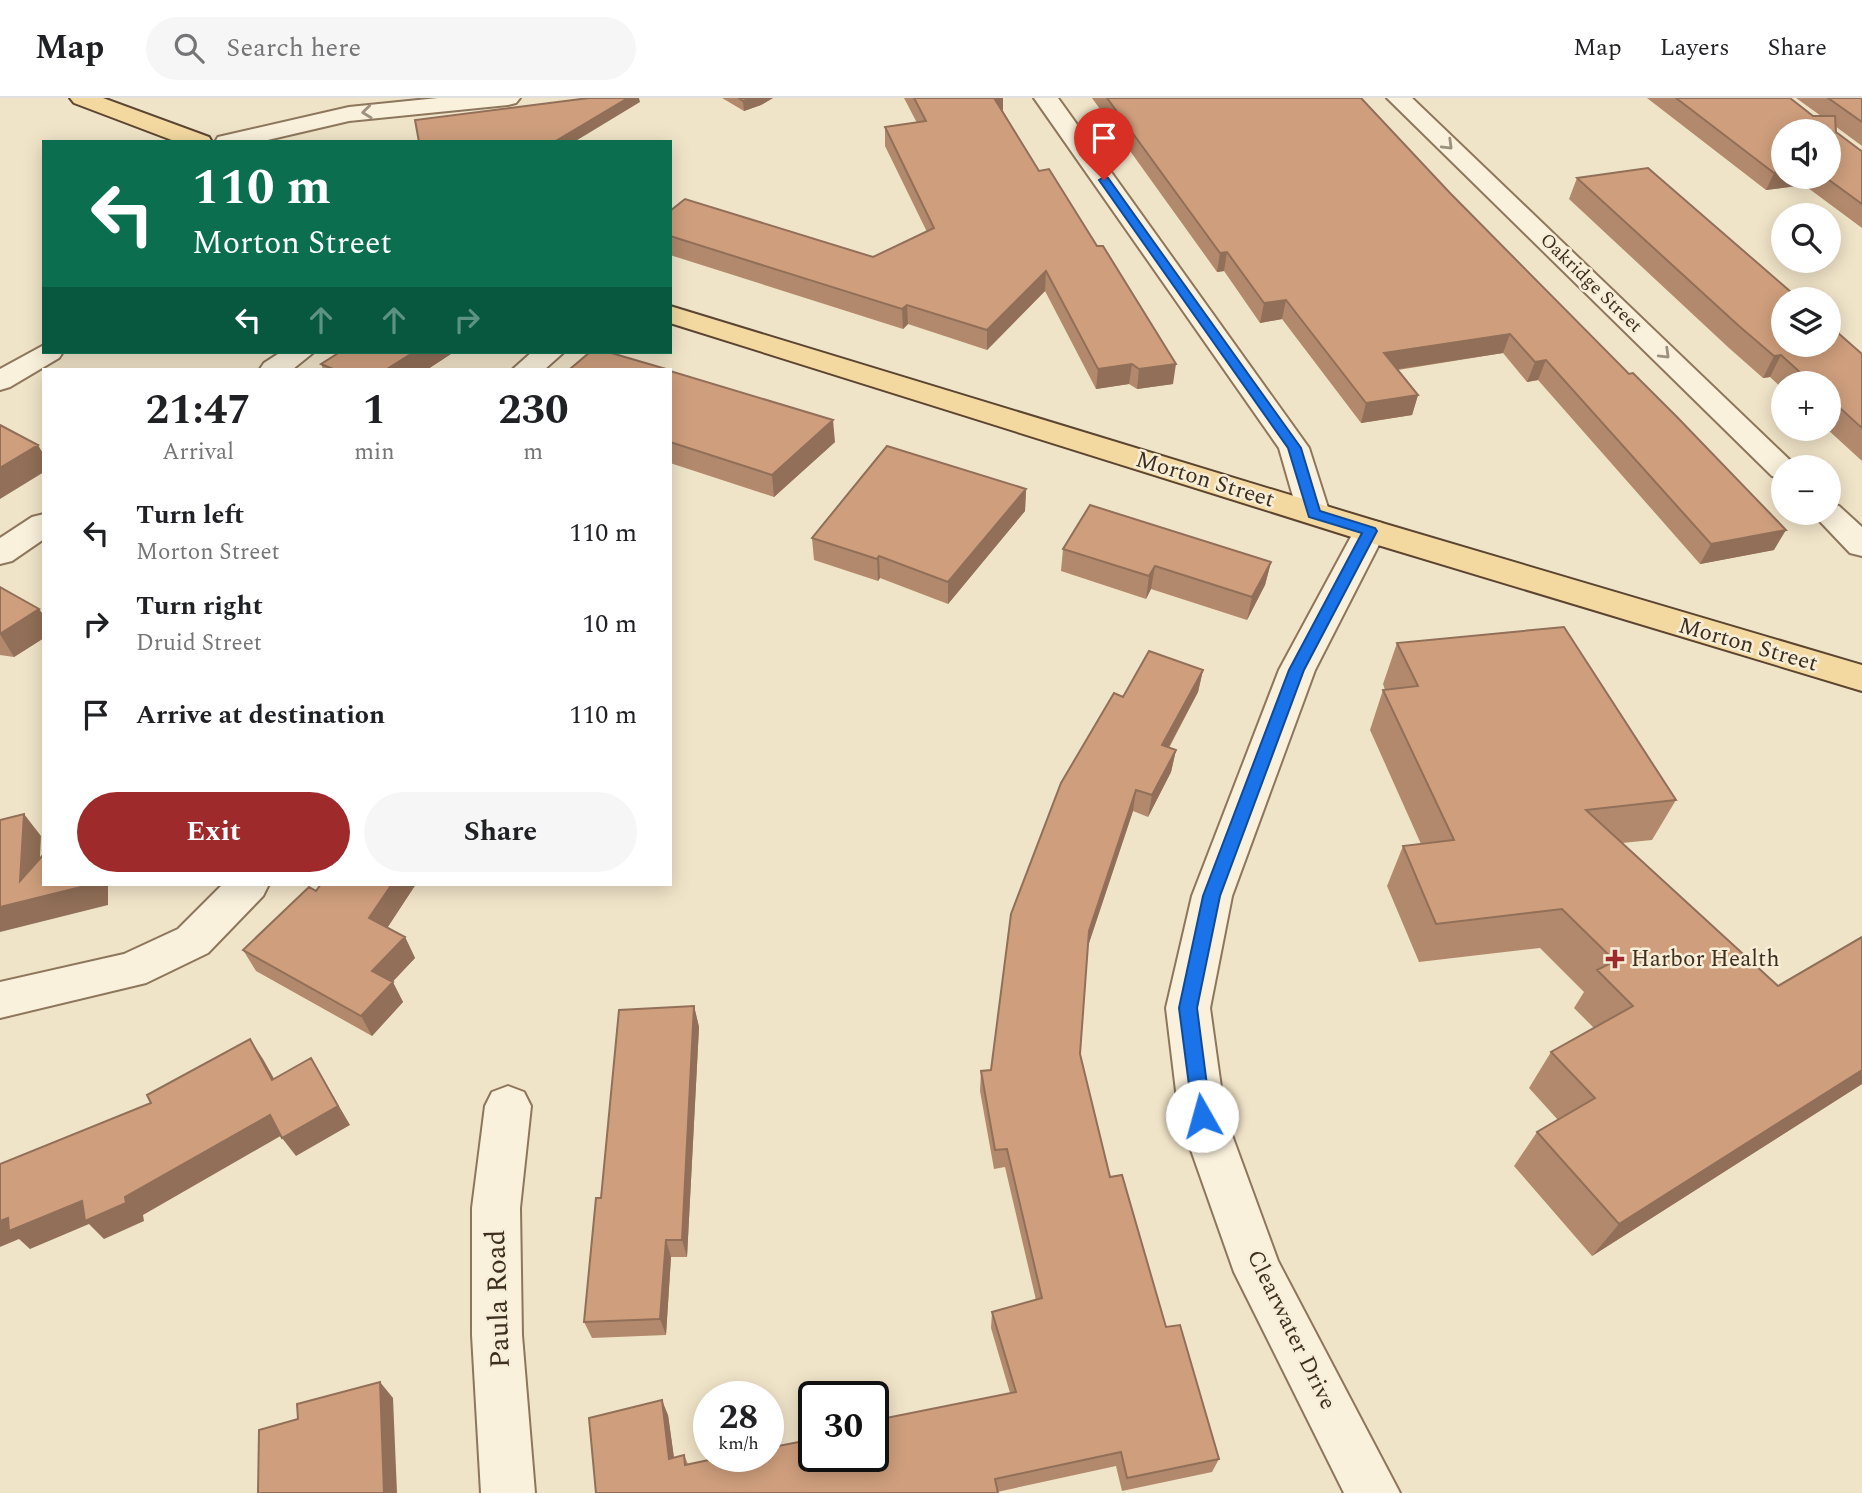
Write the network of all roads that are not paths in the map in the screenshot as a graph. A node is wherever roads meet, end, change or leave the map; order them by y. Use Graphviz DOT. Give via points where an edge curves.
graph roads {
  1 [pos="82,98"];
  2 [pos="508,98"];
  3 [pos="1046,98"];
  4 [pos="1399,98"];
  5 [pos="195,140"];
  6 [pos="236,140"];
  7 [pos="672,315"];
  8 [pos="46,354"];
  9 [pos="297,354"];
  10 [pos="547,354"];
  11 [pos="276,368"];
  12 [pos="528,368"];
  13 [pos="0,380"];
  14 [pos="1771,457"];
  15 [pos="1314,514"];
  16 [pos="42,525"];
  17 [pos="1841,525"];
  18 [pos="1370,531"];
  19 [pos="1862,545"];
  20 [pos="0,553"];
  21 [pos="1862,678"];
  22 [pos="247,886"];
  23 [pos="0,1000"];
  24 [pos="508,1106"];
  25 [pos="508,1493"];
  26 [pos="1373,1493"];
  1 -- 5 [label="main road"];
  2 -- 6 [label="street, one-way" via="349,114"];
  3 -- 15 [label="street" via="1294,448"];
  4 -- 14 [label="street, Oakridge Street, one-way"];
  7 -- 15 [label="main road, Morton Street"];
  8 -- 13 [label="street"];
  9 -- 11 [label="street"];
  10 -- 12 [label="street"];
  15 -- 18 [label="main road, Morton Street"];
  16 -- 20 [label="street"];
  17 -- 19 [label="street"];
  18 -- 21 [label="main road, Morton Street"];
  18 -- 26 [label="street, Clearwater Drive" via="1297,670 1212,896 1188,1008 1202,1116 1258,1272"];
  22 -- 23 [label="street" via="193,941 131,970"];
  24 -- 25 [label="street, Paula Road" via="496,1208 497,1335"];
}
